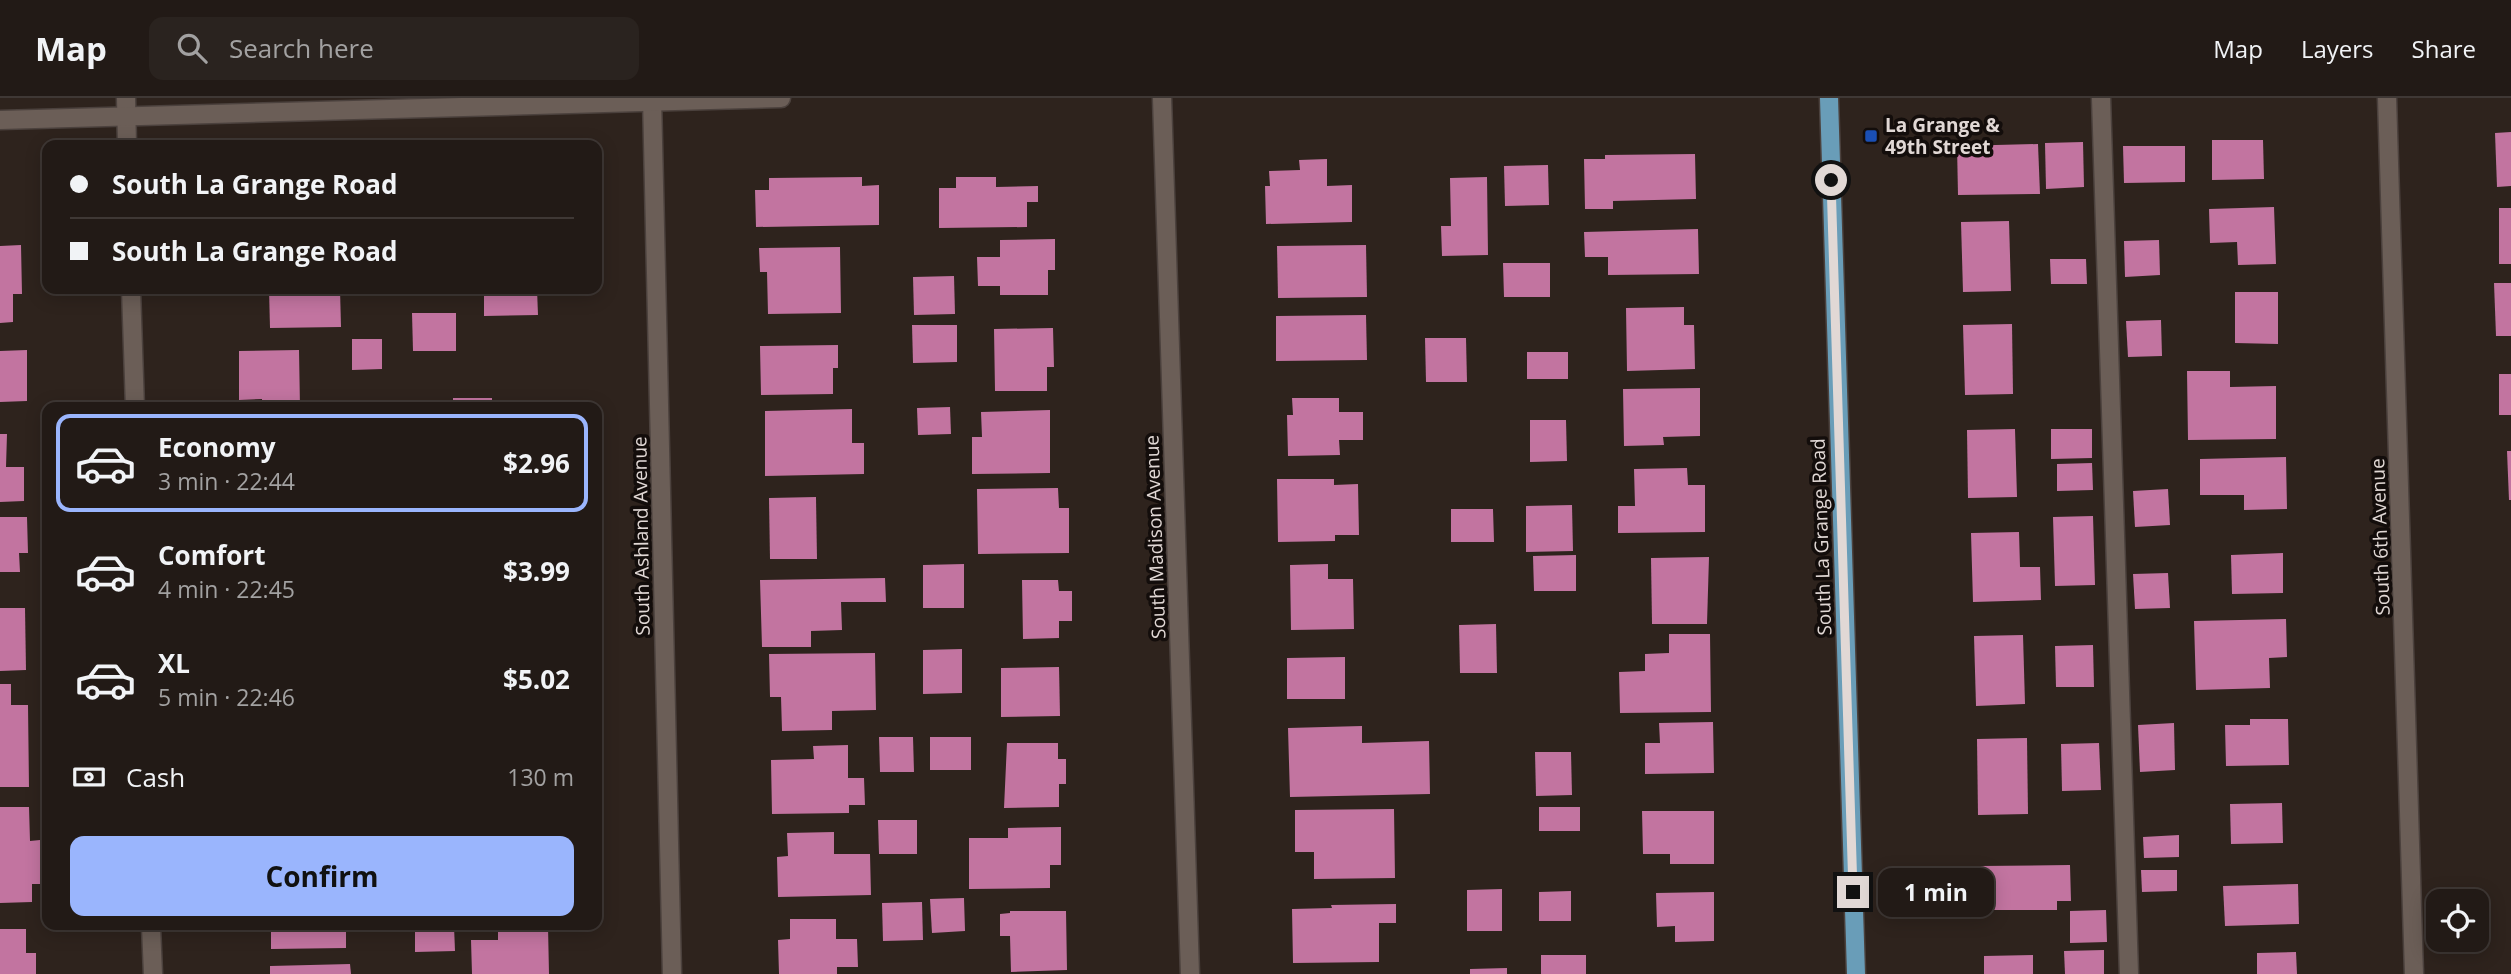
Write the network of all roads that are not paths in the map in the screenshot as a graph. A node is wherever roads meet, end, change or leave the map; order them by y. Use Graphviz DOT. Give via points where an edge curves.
graph roads {
  1 [pos="125,98"];
  2 [pos="781,98"];
  3 [pos="1162,98"];
  4 [pos="1829,98"];
  5 [pos="2101,98"];
  6 [pos="2387,98"];
  7 [pos="652,100"];
  8 [pos="126,116"];
  9 [pos="0,120"];
  10 [pos="127,140"];
  11 [pos="131,294"];
  12 [pos="135,402"];
  13 [pos="152,930"];
  14 [pos="153,974"];
  15 [pos="672,974"];
  16 [pos="1190,974"];
  17 [pos="1856,974"];
  18 [pos="2129,974"];
  19 [pos="2414,974"];
  1 -- 8 [label="street"];
  2 -- 7 [label="street"];
  3 -- 16 [label="street, South Madison Avenue"];
  4 -- 17 [label="main road, South La Grange Road"];
  5 -- 18 [label="street"];
  6 -- 19 [label="street, South 6th Avenue"];
  7 -- 8 [label="street"];
  7 -- 15 [label="street, South Ashland Avenue"];
  8 -- 9 [label="street"];
  8 -- 10 [label="street"];
  11 -- 12 [label="street"];
  13 -- 14 [label="street"];
}
